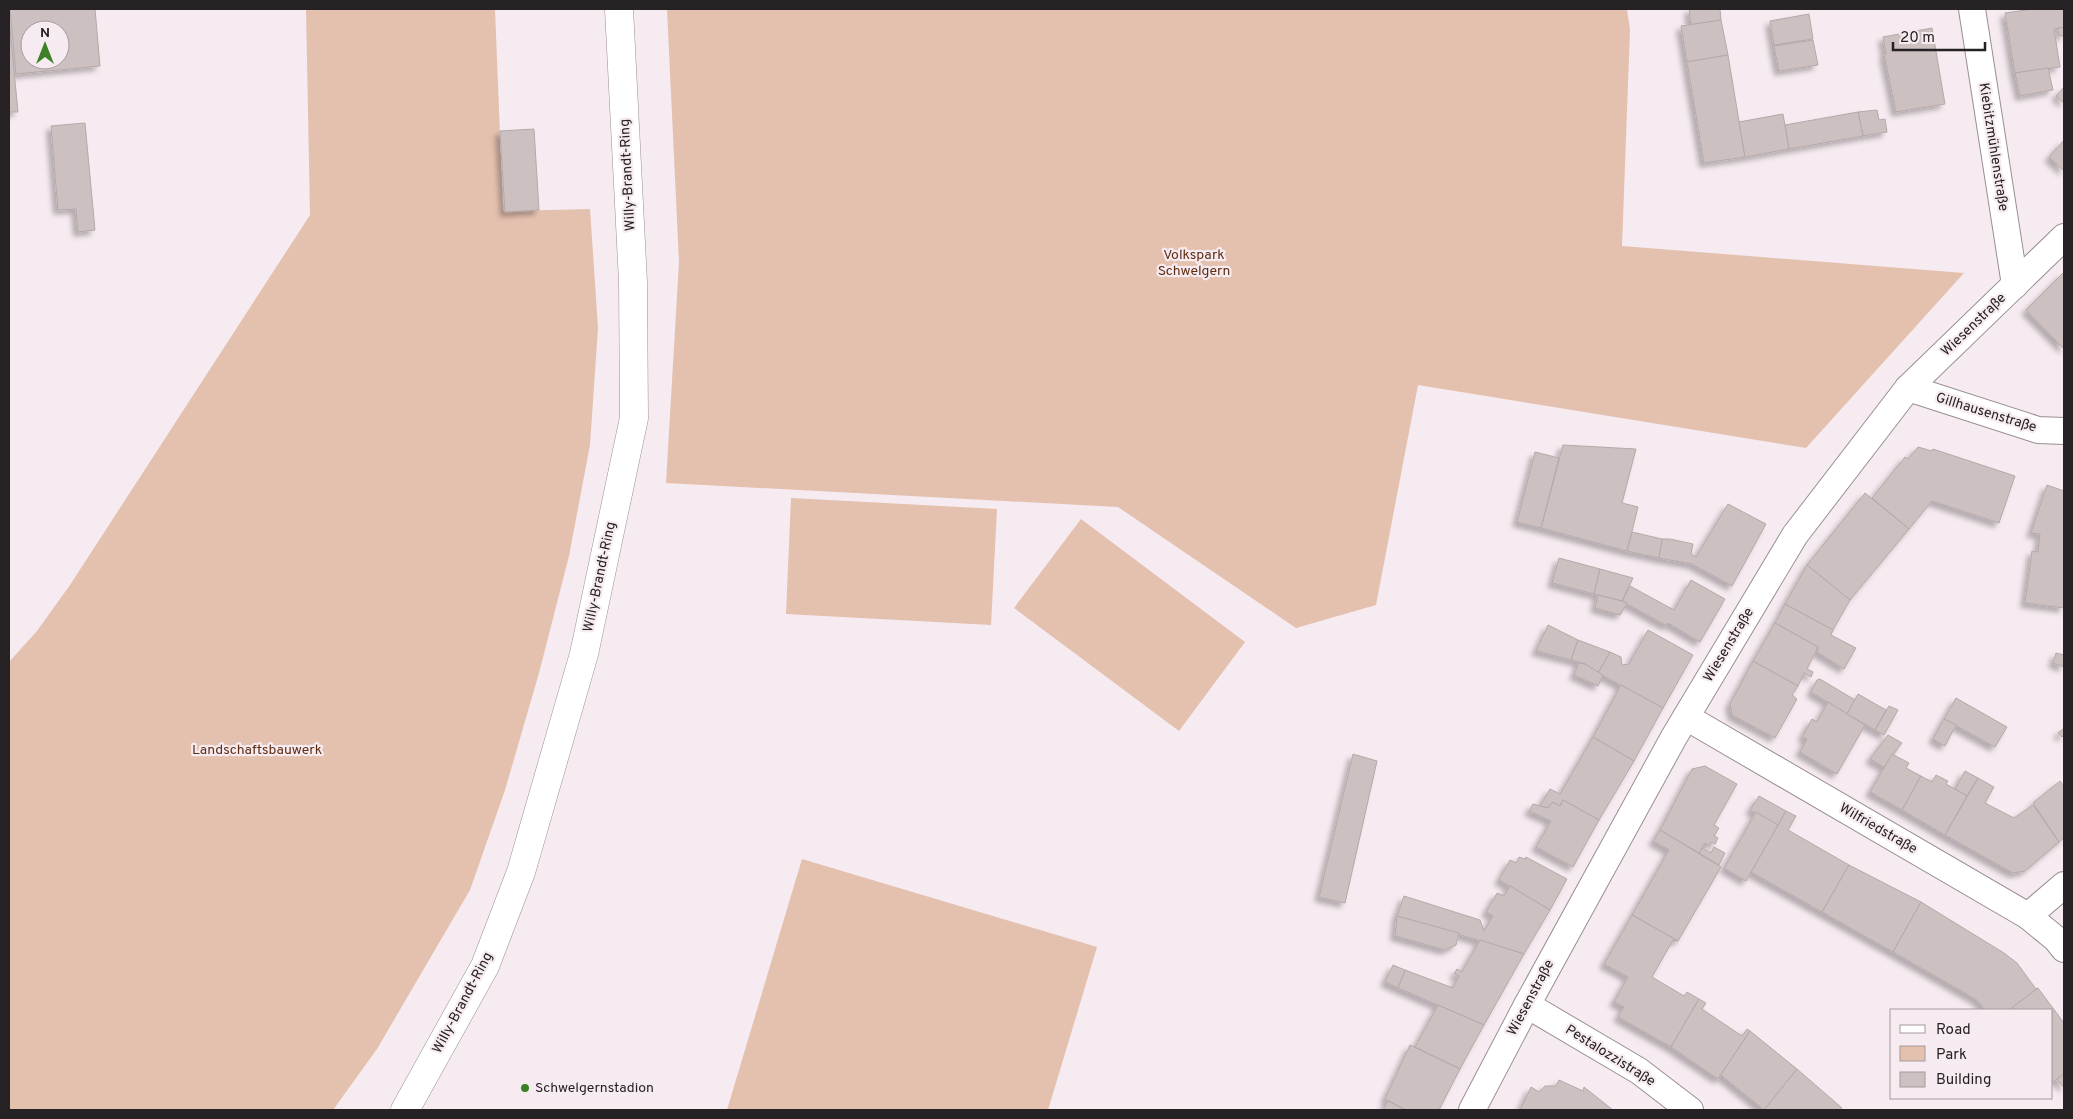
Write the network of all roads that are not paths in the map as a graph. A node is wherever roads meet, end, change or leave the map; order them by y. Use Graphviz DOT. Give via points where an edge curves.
graph roads {
  1 [pos="619,9"];
  2 [pos="1972,9"];
  3 [pos="2064,237"];
  4 [pos="2015,285"];
  5 [pos="1908,388"];
  6 [pos="2064,431"];
  7 [pos="1686,717"];
  8 [pos="2064,885"];
  9 [pos="2028,916"];
  10 [pos="2064,949"];
  11 [pos="1526,1005"];
  12 [pos="405,1110"];
  13 [pos="1472,1110"];
  14 [pos="1690,1110"];
  1 -- 12 [label="main road, Willy-Brandt-Ring" via="632,282 634,418 584,654 520,872 485,966"];
  2 -- 4 [label="street, Kiebitzmühlenstraße"];
  3 -- 4 [label="street, Wiesenstraße"];
  4 -- 5 [label="street, Wiesenstraße"];
  5 -- 6 [label="street, Gillhausenstraße" via="2038,430"];
  5 -- 7 [label="street, Wiesenstraße" via="1795,535"];
  7 -- 9 [label="street, Wilfriedstraße"];
  7 -- 11 [label="street, Wiesenstraße"];
  8 -- 9 [label="street"];
  9 -- 10 [label="street, Wilfriedstraße" via="2056,938"];
  11 -- 13 [label="street, Wiesenstraße"];
  11 -- 14 [label="street, Pestalozzistraße" via="1639,1072"];
}
